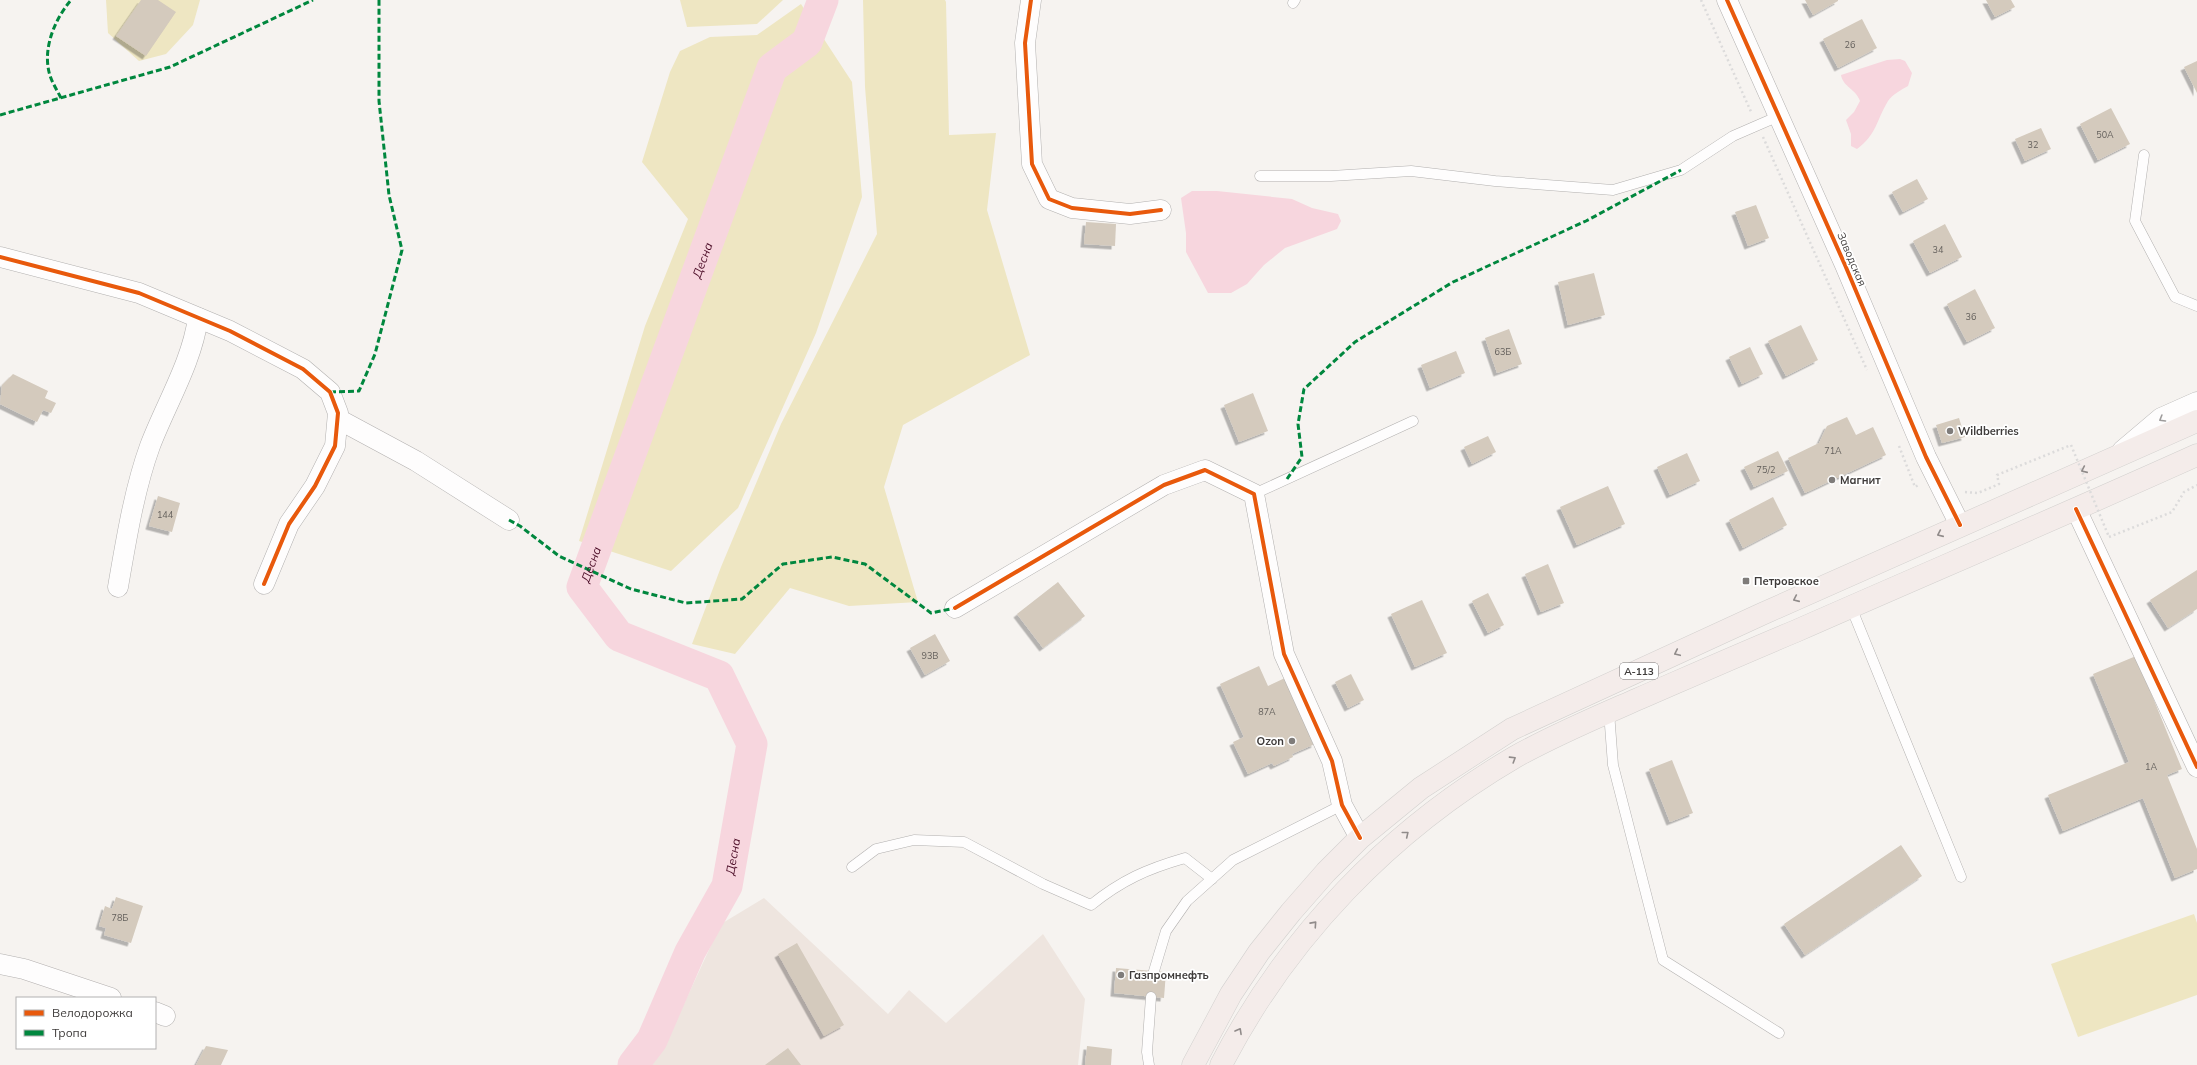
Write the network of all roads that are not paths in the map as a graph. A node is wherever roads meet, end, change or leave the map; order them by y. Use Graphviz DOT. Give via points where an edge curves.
graph roads {
  1 [pos="1032,0"];
  2 [pos="1727,0"];
  3 [pos="1779,116"];
  4 [pos="2144,155"];
  5 [pos="1260,176"];
  6 [pos="1161,210"];
  7 [pos="0,257"];
  8 [pos="2197,306"];
  9 [pos="198,318"];
  10 [pos="2197,402"];
  11 [pos="338,419"];
  12 [pos="1413,421"];
  13 [pos="2197,421"];
  14 [pos="2197,454"];
  15 [pos="2114,457"];
  16 [pos="1254,494"];
  17 [pos="2076,509"];
  18 [pos="508,520"];
  19 [pos="1960,525"];
  20 [pos="264,584"];
  21 [pos="118,587"];
  22 [pos="1851,607"];
  23 [pos="955,608"];
  24 [pos="1609,712"];
  25 [pos="2197,767"];
  26 [pos="1342,805"];
  27 [pos="1360,838"];
  28 [pos="852,866"];
  29 [pos="1961,877"];
  30 [pos="1212,879"];
  31 [pos="0,964"];
  32 [pos="1154,971"];
  33 [pos="108,997"];
  34 [pos="1151,997"];
  35 [pos="1779,1033"];
  36 [pos="1149,1065"];
  37 [pos="1192,1065"];
  38 [pos="1221,1065"];
  1 -- 6 [label="street" via="1025,43 1032,164 1049,199 1072,208 1130,214"];
  2 -- 3 [label="street, Заводская"];
  3 -- 5 [label="lane" via="1733,136 1681,170 1612,190 1494,181 1411,171 1331,176"];
  3 -- 19 [label="street, Заводская" via="1936,476"];
  4 -- 8 [label="lane" via="2135,221 2175,296"];
  7 -- 9 [label="street" via="139,293"];
  9 -- 11 [label="street" via="230,331 302,369 330,392"];
  9 -- 21 [label="street" via="195,339 150,448 125,542"];
  10 -- 15 [label="street, one-way" via="2161,418"];
  11 -- 18 [label="street" via="416,462"];
  11 -- 20 [label="street" via="335,446 315,486 289,524"];
  12 -- 16 [label="lane"];
  13 -- 15 [label="highway, А-113"];
  14 -- 17 [label="highway, А-113"];
  15 -- 19 [label="highway, А-113, one-way"];
  16 -- 23 [label="street" via="1205,470 1164,485"];
  16 -- 26 [label="street" via="1284,654 1332,761"];
  17 -- 22 [label="highway, А-113"];
  17 -- 25 [label="street"];
  19 -- 27 [label="highway, А-113, one-way" via="1512,729 1421,788"];
  22 -- 24 [label="highway, А-113"];
  22 -- 29 [label="lane"];
  24 -- 35 [label="lane" via="1613,765 1663,960"];
  38 -- 24 [label="highway, А-113, one-way" via="1250,1012 1288,956 1339,896 1392,845 1436,809 1516,757"];
  26 -- 27 [label="street"];
  26 -- 30 [label="lane" via="1233,860"];
  27 -- 37 [label="highway, А-113" via="1291,912 1259,952 1231,994"];
  28 -- 30 [label="lane" via="876,849 914,840 964,842 1043,884 1091,905 1122,882 1155,866 1185,858"];
  30 -- 32 [label="lane" via="1187,900 1166,931"];
  31 -- 33 [label="street" via="24,969"];
  34 -- 36 [label="lane" via="1147,1052"];
}
